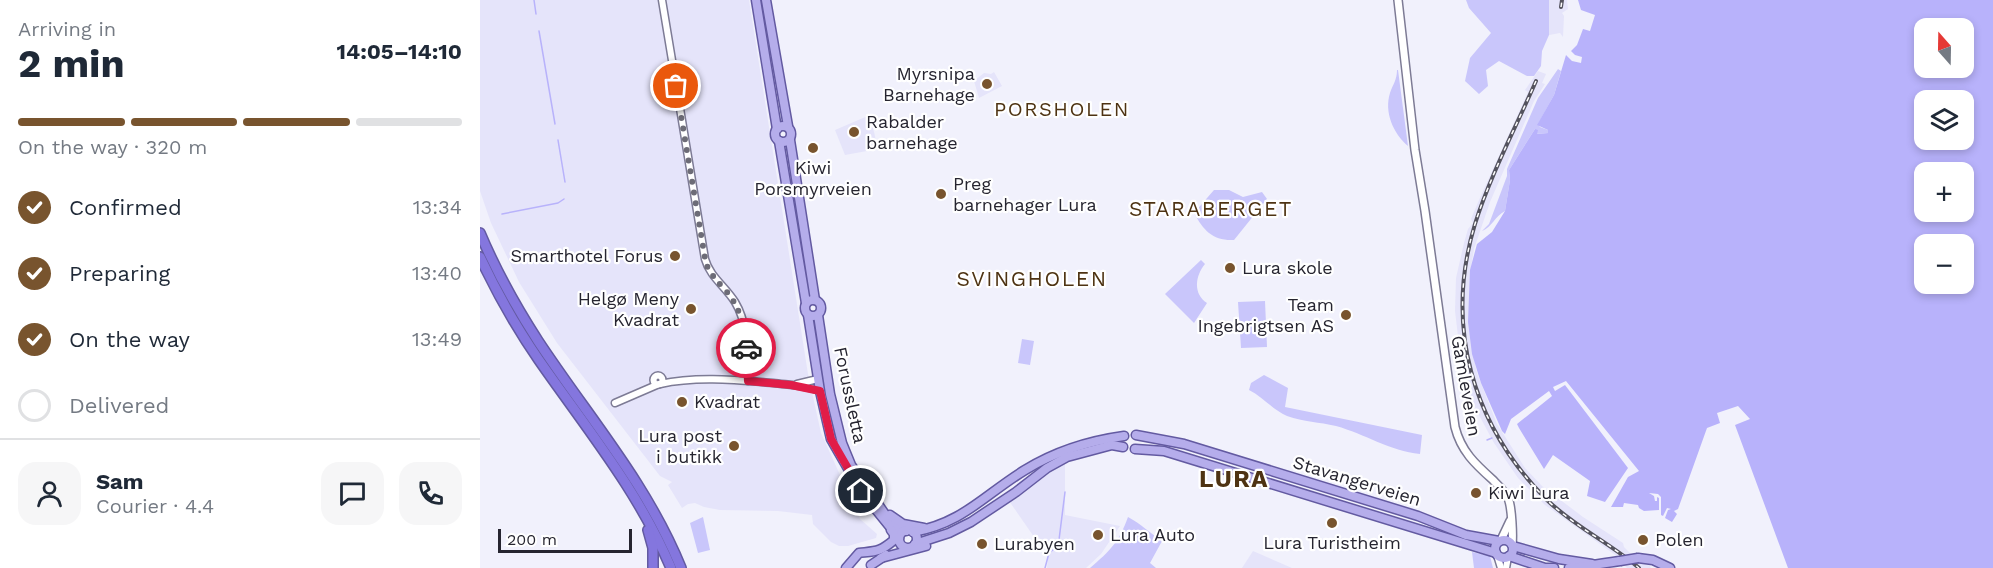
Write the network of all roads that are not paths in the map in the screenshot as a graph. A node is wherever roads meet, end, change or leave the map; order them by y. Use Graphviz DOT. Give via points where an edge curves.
graph roads {
  1 [pos="662,0"];
  2 [pos="756,0"];
  3 [pos="766,0"];
  4 [pos="1398,0"];
  5 [pos="788,126"];
  6 [pos="777,129"];
  7 [pos="790,140"];
  8 [pos="779,141"];
  9 [pos="480,233"];
  10 [pos="480,257"];
  11 [pos="815,300"];
  12 [pos="806,303"];
  13 [pos="813,315"];
  14 [pos="818,379"];
  15 [pos="674,381"];
  16 [pos="748,381"];
  17 [pos="657,383"];
  18 [pos="791,385"];
  19 [pos="820,391"];
  20 [pos="615,403"];
  21 [pos="1136,435"];
  22 [pos="1124,436"];
  23 [pos="1123,447"];
  24 [pos="1135,448"];
  25 [pos="638,502"];
  26 [pos="882,513"];
  27 [pos="953,520"];
  28 [pos="1510,521"];
  29 [pos="660,522"];
  30 [pos="910,532"];
  31 [pos="949,532"];
  32 [pos="899,538"];
  33 [pos="1500,541"];
  34 [pos="911,546"];
  35 [pos="1512,546"];
  36 [pos="1496,554"];
  37 [pos="867,556"];
  38 [pos="1509,557"];
  39 [pos="881,558"];
  40 [pos="1592,564"];
  41 [pos="851,567"];
  42 [pos="871,567"];
  43 [pos="1667,567"];
  44 [pos="653,568"];
  45 [pos="671,568"];
  46 [pos="681,568"];
  47 [pos="688,568"];
  48 [pos="1501,568"];
  49 [pos="1506,568"];
  50 [pos="1554,568"];
  51 [pos="1569,568"];
  1 -- 16 [label="street" via="705,259 742,318"];
  2 -- 6 [label="main road"];
  3 -- 5 [label="main road"];
  4 -- 28 [label="main road, Gamleveien" via="1422,211 1456,432 1469,458 1505,493"];
  5 -- 6 [label="main road"];
  5 -- 7 [label="main road"];
  6 -- 8 [label="main road"];
  7 -- 8 [label="main road"];
  7 -- 11 [label="main road, Forussletta"];
  8 -- 12 [label="main road, Forussletta"];
  9 -- 29 [label="highway" via="533,333 620,455"];
  10 -- 25 [label="highway" via="533,352"];
  11 -- 12 [label="main road"];
  11 -- 13 [label="main road, Forussletta" via="821,308"];
  12 -- 13 [label="main road, Forussletta" via="805,311"];
  13 -- 14 [label="main road, Forussletta"];
  13 -- 26 [label="main road, Forussletta" via="842,443 851,465"];
  14 -- 18 [label="street"];
  14 -- 19 [label="main road, Forussletta"];
  15 -- 16 [label="street"];
  15 -- 17 [label="street"];
  15 -- 17 [label="street" via="661,376 663,380"];
  16 -- 18 [label="street"];
  17 -- 20 [label="street"];
  18 -- 19 [label="street"];
  19 -- 26 [label="main road, Forussletta" via="834,446 861,491"];
  21 -- 22 [label="main road"];
  21 -- 24 [label="main road" via="1139,442"];
  21 -- 33 [label="main road, Stavangerveien" via="1184,444 1418,516 1466,535"];
  22 -- 23 [label="main road"];
  22 -- 27 [label="main road" via="1076,445 1049,457"];
  23 -- 24 [label="main road"];
  23 -- 31 [label="main road" via="1112,445 1067,457 990,510"];
  24 -- 36 [label="main road, Stavangerveien" via="1164,451"];
  25 -- 44 [label="highway" via="651,538"];
  25 -- 45 [label="highway"];
  26 -- 27 [label="main road" via="919,528"];
  26 -- 30 [label="main road, Forussletta" via="895,527"];
  26 -- 32 [label="main road, Forussletta"];
  26 -- 41 [label="main road" via="894,540 871,553 859,553"];
  27 -- 30 [label="main road"];
  28 -- 33 [label="main road"];
  28 -- 35 [label="main road, Gamleveien"];
  29 -- 46 [label="highway"];
  29 -- 47 [label="highway"];
  30 -- 32 [label="main road"];
  30 -- 34 [label="main road" via="917,538"];
  31 -- 34 [label="main road"];
  31 -- 39 [label="main road" via="922,548"];
  32 -- 34 [label="main road, Forussletta" via="901,544"];
  32 -- 37 [label="main road" via="886,549"];
  33 -- 35 [label="main road, Stavangerveien" via="1509,541"];
  33 -- 36 [label="main road" via="1495,545"];
  34 -- 39 [label="main road"];
  35 -- 38 [label="main road"];
  35 -- 40 [label="main road, Stavangerveien"];
  36 -- 38 [label="main road, Stavangerveien"];
  36 -- 48 [label="street"];
  37 -- 41 [label="main road" via="861,556"];
  37 -- 42 [label="main road"];
  38 -- 49 [label="street"];
  38 -- 50 [label="main road, Stavangerveien"];
  39 -- 42 [label="main road"];
  40 -- 43 [label="main road, Stavangerveien, bridge" via="1638,558"];
  40 -- 51 [label="main road, Stavangerveien"];
}
